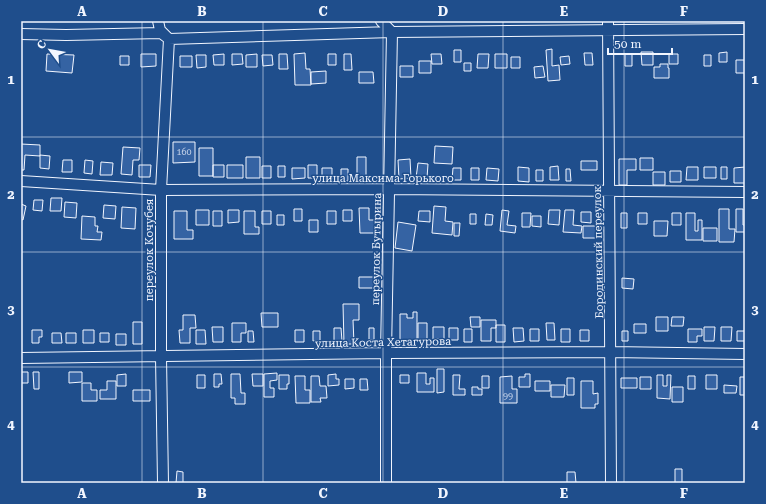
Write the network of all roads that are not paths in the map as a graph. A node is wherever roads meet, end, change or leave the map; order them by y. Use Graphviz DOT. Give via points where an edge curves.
graph roads {
  1 [pos="158,21"];
  2 [pos="381,21"];
  3 [pos="608,26"];
  4 [pos="745,30"];
  5 [pos="392,32"];
  6 [pos="21,34"];
  7 [pos="169,39"];
  8 [pos="21,181"];
  9 [pos="389,189"];
  10 [pos="161,190"];
  11 [pos="609,192"];
  12 [pos="745,192"];
  13 [pos="611,352"];
  14 [pos="386,353"];
  15 [pos="745,354"];
  16 [pos="161,357"];
  17 [pos="21,358"];
  18 [pos="163,483"];
  19 [pos="386,483"];
  20 [pos="612,483"];
  1 -- 7 [label="street" via="160,30"];
  2 -- 5 [label="street"];
  3 -- 4 [label="street"];
  3 -- 5 [label="street"];
  3 -- 11 [label="street, Бородинский переулок"];
  5 -- 7 [label="street"];
  5 -- 9 [label="street, переулок Бутырина"];
  6 -- 7 [label="street" via="161,33"];
  7 -- 10 [label="street, переулок Кочубея"];
  8 -- 10 [label="street, улица Максима Горького"];
  9 -- 10 [label="street, улица Максима Горького"];
  9 -- 11 [label="street, улица Максима Горького"];
  9 -- 14 [label="street, переулок Бутырина"];
  10 -- 16 [label="street, переулок Кочубея"];
  11 -- 12 [label="street, улица Максима Горького"];
  11 -- 13 [label="street, Бородинский переулок"];
  13 -- 14 [label="street, улица Коста Хетагурова"];
  13 -- 15 [label="street, улица Коста Хетагурова"];
  13 -- 20 [label="street, Бородинский переулок"];
  14 -- 16 [label="street, улица Коста Хетагурова"];
  14 -- 19 [label="street, переулок Бутырина"];
  16 -- 17 [label="street, улица Коста Хетагурова"];
  16 -- 18 [label="street, переулок Кочубея"];
}
